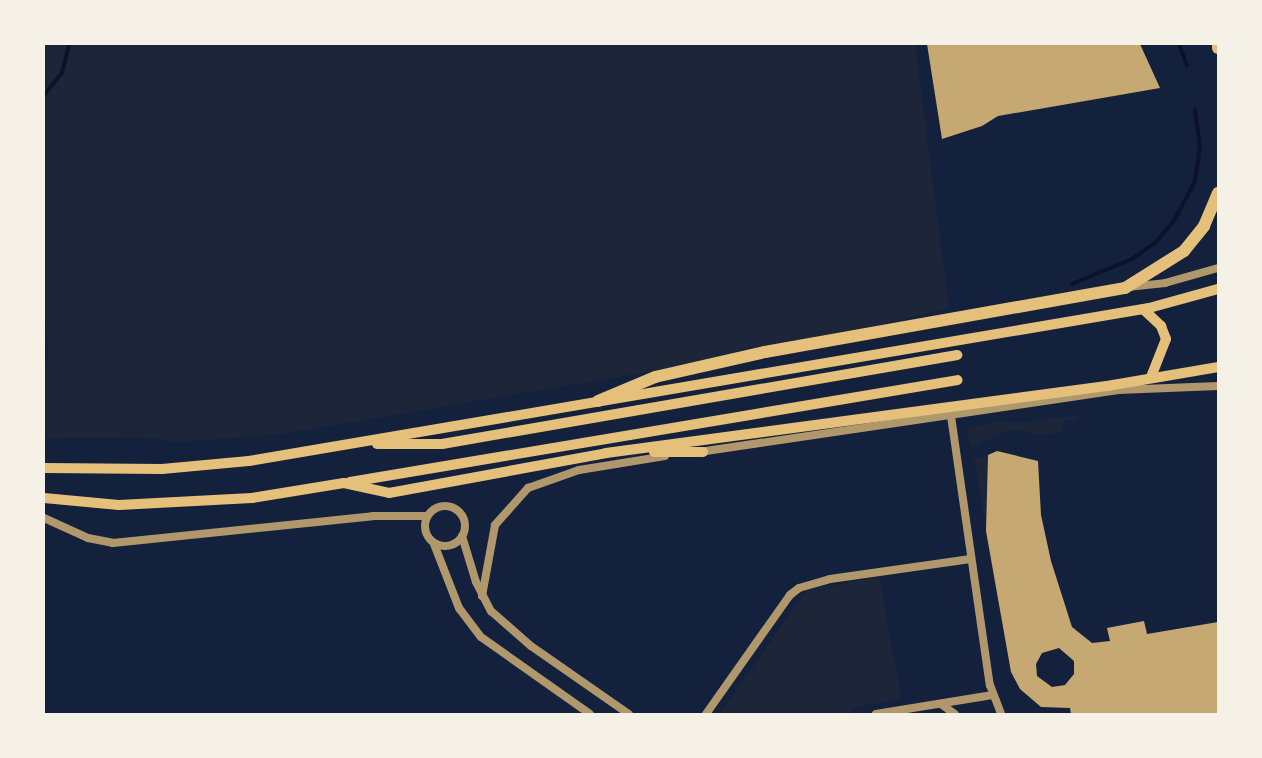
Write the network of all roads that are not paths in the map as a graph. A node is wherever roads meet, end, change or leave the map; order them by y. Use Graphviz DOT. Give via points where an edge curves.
graph roads {
  1 [pos="1218,193"];
  2 [pos="1218,268"];
  3 [pos="1125,288"];
  4 [pos="1218,289"];
  5 [pos="1143,309"];
  6 [pos="957,355"];
  7 [pos="1218,367"];
  8 [pos="1151,377"];
  9 [pos="957,380"];
  10 [pos="1218,386"];
  11 [pos="598,401"];
  12 [pos="951,416"];
  13 [pos="349,444"];
  14 [pos="703,452"];
  15 [pos="606,453"];
  16 [pos="44,468"];
  17 [pos="344,483"];
  18 [pos="44,498"];
  19 [pos="427,516"];
  20 [pos="44,518"];
  21 [pos="462,536"];
  22 [pos="434,544"];
  23 [pos="970,559"];
  24 [pos="482,596"];
  25 [pos="992,695"];
  26 [pos="941,704"];
  27 [pos="590,714"];
  28 [pos="629,714"];
  29 [pos="706,714"];
  30 [pos="876,714"];
  31 [pos="955,714"];
  32 [pos="1001,714"];
  1 -- 3 [label="highway" via="1204,226 1184,251"];
  2 -- 3 [label="street" via="1165,283"];
  3 -- 11 [label="highway" via="765,352 655,377"];
  4 -- 5 [label="highway"];
  5 -- 8 [label="highway" via="1161,326 1166,339"];
  5 -- 11 [label="highway"];
  6 -- 13 [label="highway" via="442,444"];
  7 -- 8 [label="highway"];
  8 -- 15 [label="highway"];
  9 -- 17 [label="highway"];
  10 -- 12 [label="street" via="1118,390"];
  11 -- 13 [label="highway"];
  12 -- 14 [label="street"];
  12 -- 23 [label="street"];
  13 -- 16 [label="highway" via="203,466"];
  14 -- 15 [label="highway"];
  14 -- 24 [label="street" via="579,470 528,488 504,510 489,542"];
  15 -- 17 [label="highway" via="389,493"];
  17 -- 18 [label="highway" via="252,498 119,506"];
  19 -- 20 [label="street" via="373,516 112,543 88,538"];
  19 -- 21 [label="street" via="439,506 455,508 464,521"];
  19 -- 22 [label="street" via="425,531"];
  21 -- 22 [label="street" via="450,546"];
  21 -- 24 [label="street"];
  22 -- 27 [label="street" via="459,608 482,638"];
  23 -- 25 [label="street"];
  23 -- 29 [label="street" via="830,579 795,591"];
  24 -- 28 [label="street" via="505,626"];
  25 -- 26 [label="street"];
  25 -- 32 [label="street"];
  26 -- 30 [label="street"];
  26 -- 31 [label="street"];
}
